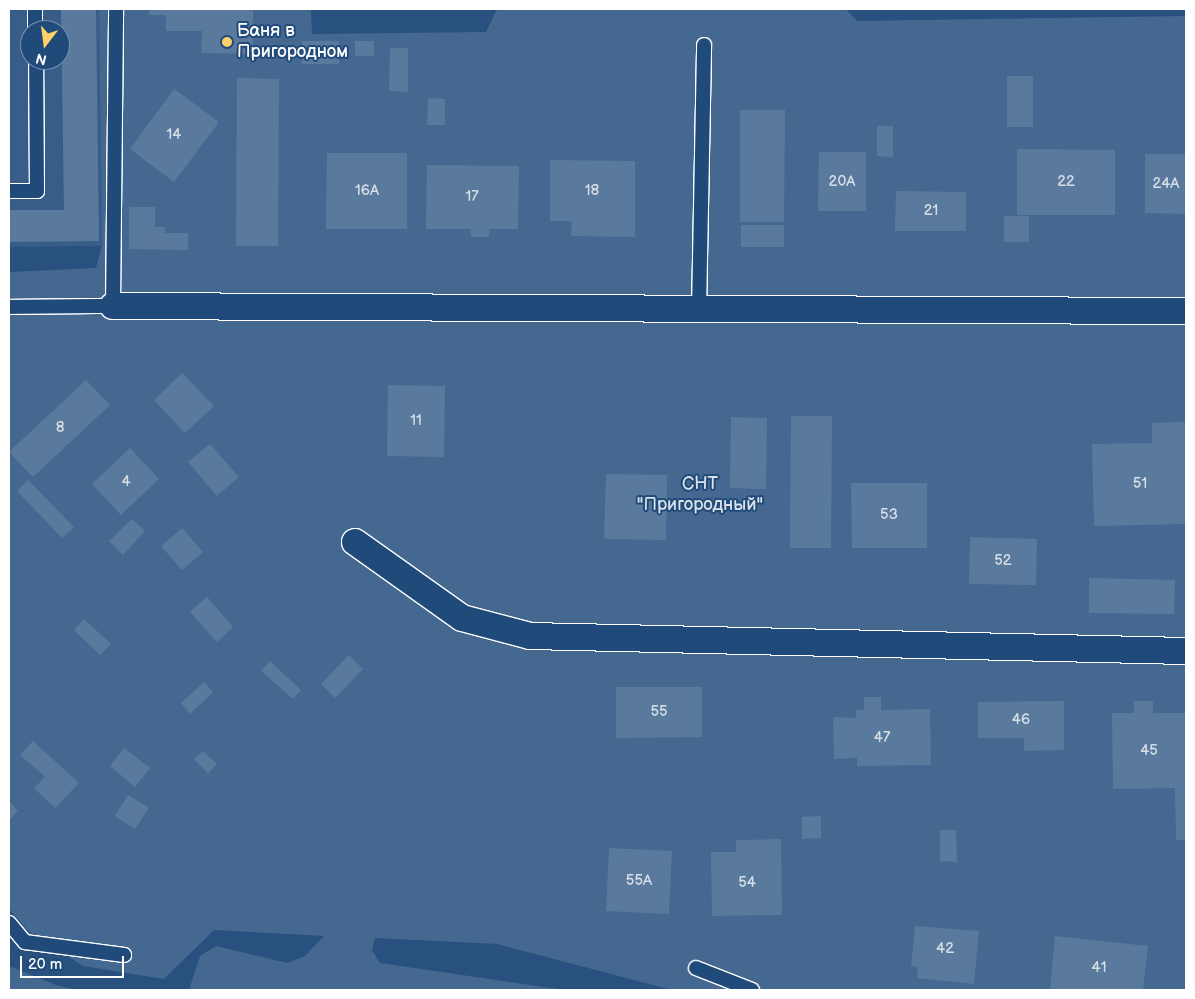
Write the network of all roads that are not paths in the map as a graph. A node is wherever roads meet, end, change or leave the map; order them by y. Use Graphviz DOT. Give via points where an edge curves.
graph roads {
  1 [pos="116,9"];
  2 [pos="704,45"];
  3 [pos="36,70"];
  4 [pos="9,191"];
  5 [pos="113,306"];
  6 [pos="9,308"];
  7 [pos="699,311"];
  8 [pos="1186,311"];
  9 [pos="355,542"];
  10 [pos="1186,652"];
  11 [pos="9,923"];
  12 [pos="124,955"];
  13 [pos="696,968"];
  14 [pos="752,990"];
  1 -- 5 [label="lane"];
  2 -- 7 [label="lane"];
  3 -- 4 [label="lane" via="37,191"];
  5 -- 6 [label="lane"];
  5 -- 7 [label="street"];
  7 -- 8 [label="street"];
  9 -- 10 [label="street" via="462,618 530,636"];
  11 -- 12 [label="lane" via="25,942"];
  13 -- 14 [label="lane"];
}
